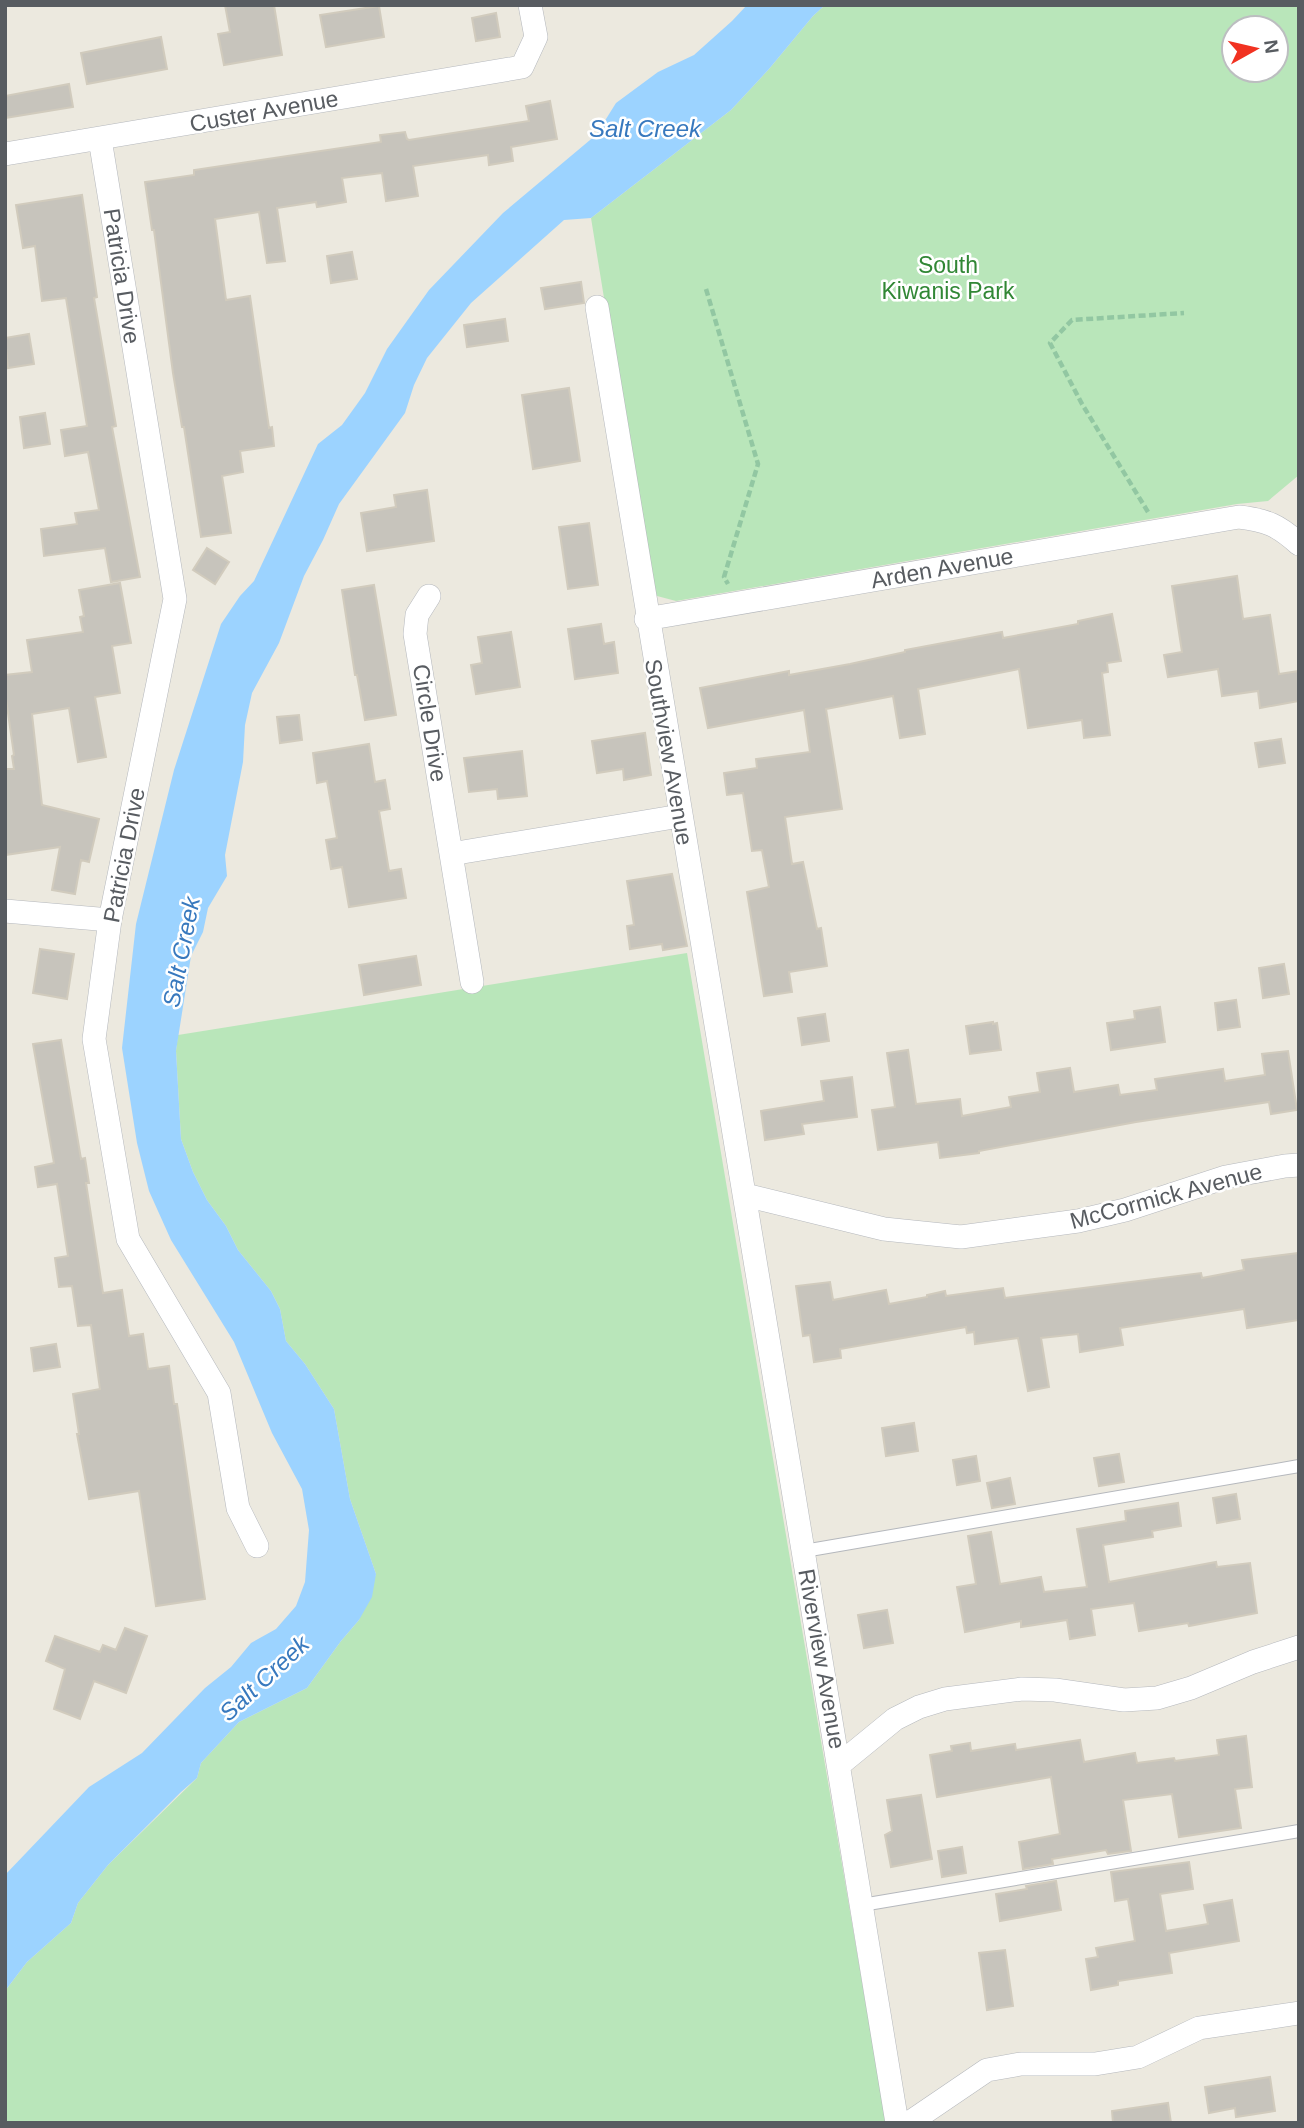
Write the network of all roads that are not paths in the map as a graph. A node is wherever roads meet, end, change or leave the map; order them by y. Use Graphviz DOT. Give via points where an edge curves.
graph roads {
  1 [pos="530,5"];
  2 [pos="100,139"];
  3 [pos="5,154"];
  4 [pos="597,307"];
  5 [pos="1299,544"];
  6 [pos="429,596"];
  7 [pos="646,619"];
  8 [pos="680,816"];
  9 [pos="451,854"];
  10 [pos="5,911"];
  11 [pos="110,920"];
  12 [pos="472,982"];
  13 [pos="1299,1166"];
  14 [pos="744,1195"];
  15 [pos="1299,1466"];
  16 [pos="257,1546"];
  17 [pos="804,1551"];
  18 [pos="1299,1647"];
  19 [pos="840,1764"];
  20 [pos="1299,1831"];
  21 [pos="862,1905"];
  22 [pos="1299,2013"];
  23 [pos="897,2123"];
  24 [pos="909,2123"];
  1 -- 2 [label="street, Custer Avenue" via="536,37 523,67"];
  2 -- 3 [label="street, Custer Avenue"];
  2 -- 11 [label="street, Patricia Drive" via="175,599"];
  4 -- 7 [label="street, Southview Avenue"];
  5 -- 7 [label="street, Arden Avenue" via="1263,520 1239,517"];
  6 -- 9 [label="street, Circle Drive" via="417,615 415,634"];
  7 -- 8 [label="street, Southview Avenue"];
  8 -- 9 [label="street"];
  8 -- 14 [label="street, Southview Avenue"];
  9 -- 12 [label="street, Circle Drive"];
  10 -- 11 [label="street"];
  11 -- 16 [label="street, Patricia Drive" via="94,1039 128,1239 219,1392 238,1508"];
  13 -- 14 [label="street, McCormick Avenue" via="1226,1177 1077,1221 961,1237 884,1230"];
  14 -- 17 [label="street, Riverview Avenue"];
  15 -- 17 [label="lane"];
  17 -- 19 [label="street, Riverview Avenue"];
  18 -- 19 [label="street" via="1157,1698 1124,1700 1022,1689 945,1699 895,1719"];
  19 -- 21 [label="street, Riverview Avenue"];
  20 -- 21 [label="lane"];
  21 -- 23 [label="street, Riverview Avenue"];
  22 -- 24 [label="street" via="1199,2028 1138,2057 988,2070"];
}
